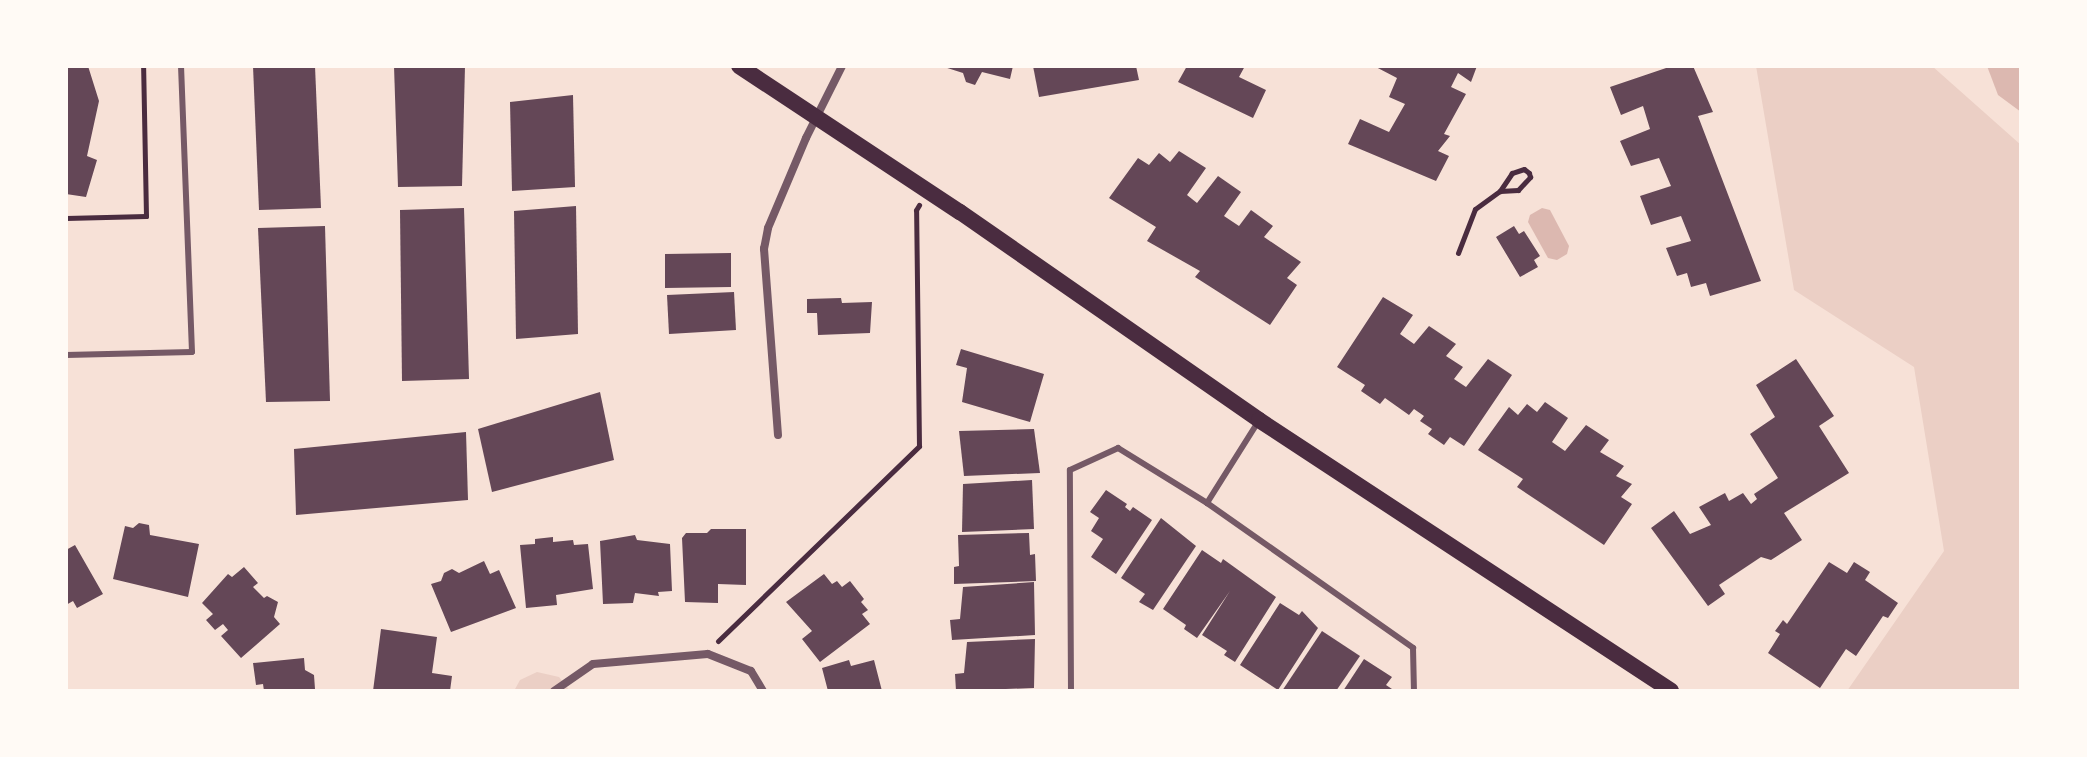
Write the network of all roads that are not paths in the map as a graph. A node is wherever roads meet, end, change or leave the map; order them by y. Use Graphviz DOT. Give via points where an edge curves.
graph roads {
  1 [pos="181,66"];
  2 [pos="739,66"];
  3 [pos="842,66"];
  4 [pos="817,118"];
  5 [pos="66,355"];
  6 [pos="1259,420"];
  7 [pos="778,435"];
  8 [pos="1207,503"];
  9 [pos="554,691"];
  10 [pos="763,691"];
  11 [pos="1071,691"];
  12 [pos="1414,691"];
  13 [pos="1671,691"];
  1 -- 5 [label="lane" via="192,352"];
  2 -- 4 [label="main road"];
  3 -- 4 [label="street"];
  4 -- 6 [label="main road"];
  4 -- 7 [label="street" via="768,228 764,249"];
  6 -- 8 [label="lane"];
  6 -- 13 [label="main road"];
  8 -- 11 [label="lane" via="1118,448 1070,470"];
  8 -- 12 [label="lane" via="1413,648"];
  9 -- 10 [label="street" via="593,664 708,654 751,671"];
}
